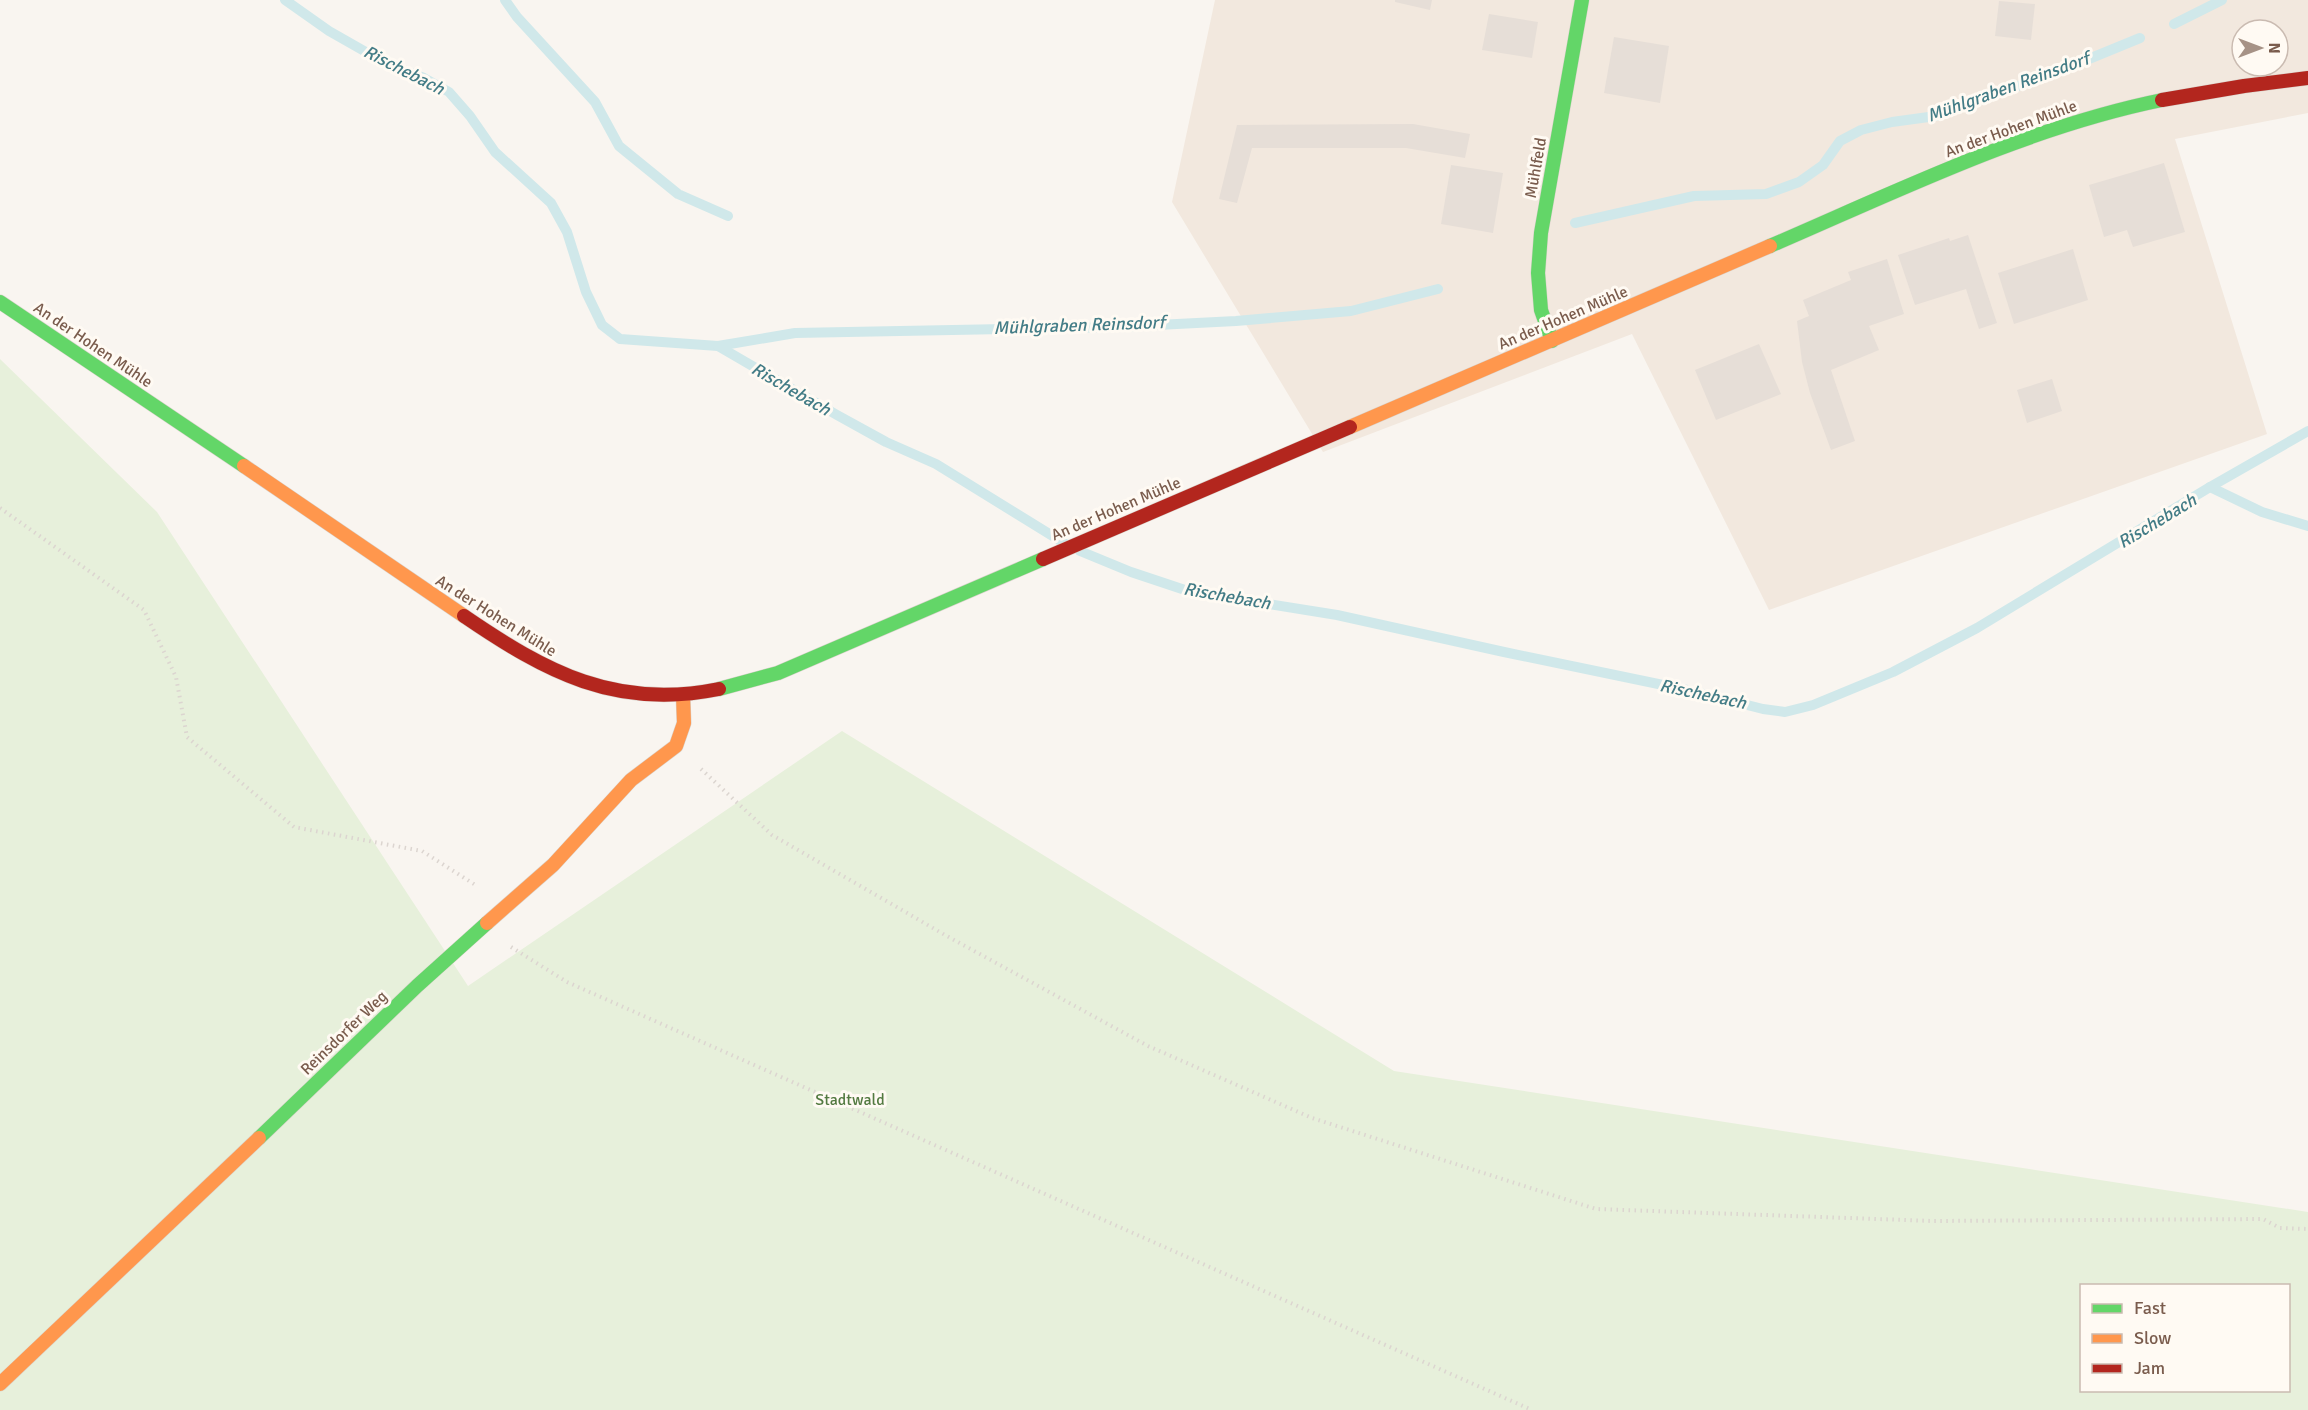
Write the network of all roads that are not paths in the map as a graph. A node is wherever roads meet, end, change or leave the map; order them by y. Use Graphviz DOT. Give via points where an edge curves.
graph roads {
  1 [pos="1582,0"];
  2 [pos="2308,78"];
  3 [pos="0,302"];
  4 [pos="1552,341"];
  5 [pos="683,695"];
  6 [pos="0,1384"];
  1 -- 4 [label="street, Mühlfeld" via="1541,233 1541,310"];
  2 -- 4 [label="street, An der Hohen Mühle" via="2185,96 2054,129 1918,182"];
  3 -- 5 [label="street, An der Hohen Mühle" via="533,661 592,685 632,693"];
  4 -- 5 [label="street, An der Hohen Mühle" via="778,673 746,685"];
  5 -- 6 [label="street, Reinsdorfer Weg" via="684,723 676,746 631,780 553,865 417,986"];
}
